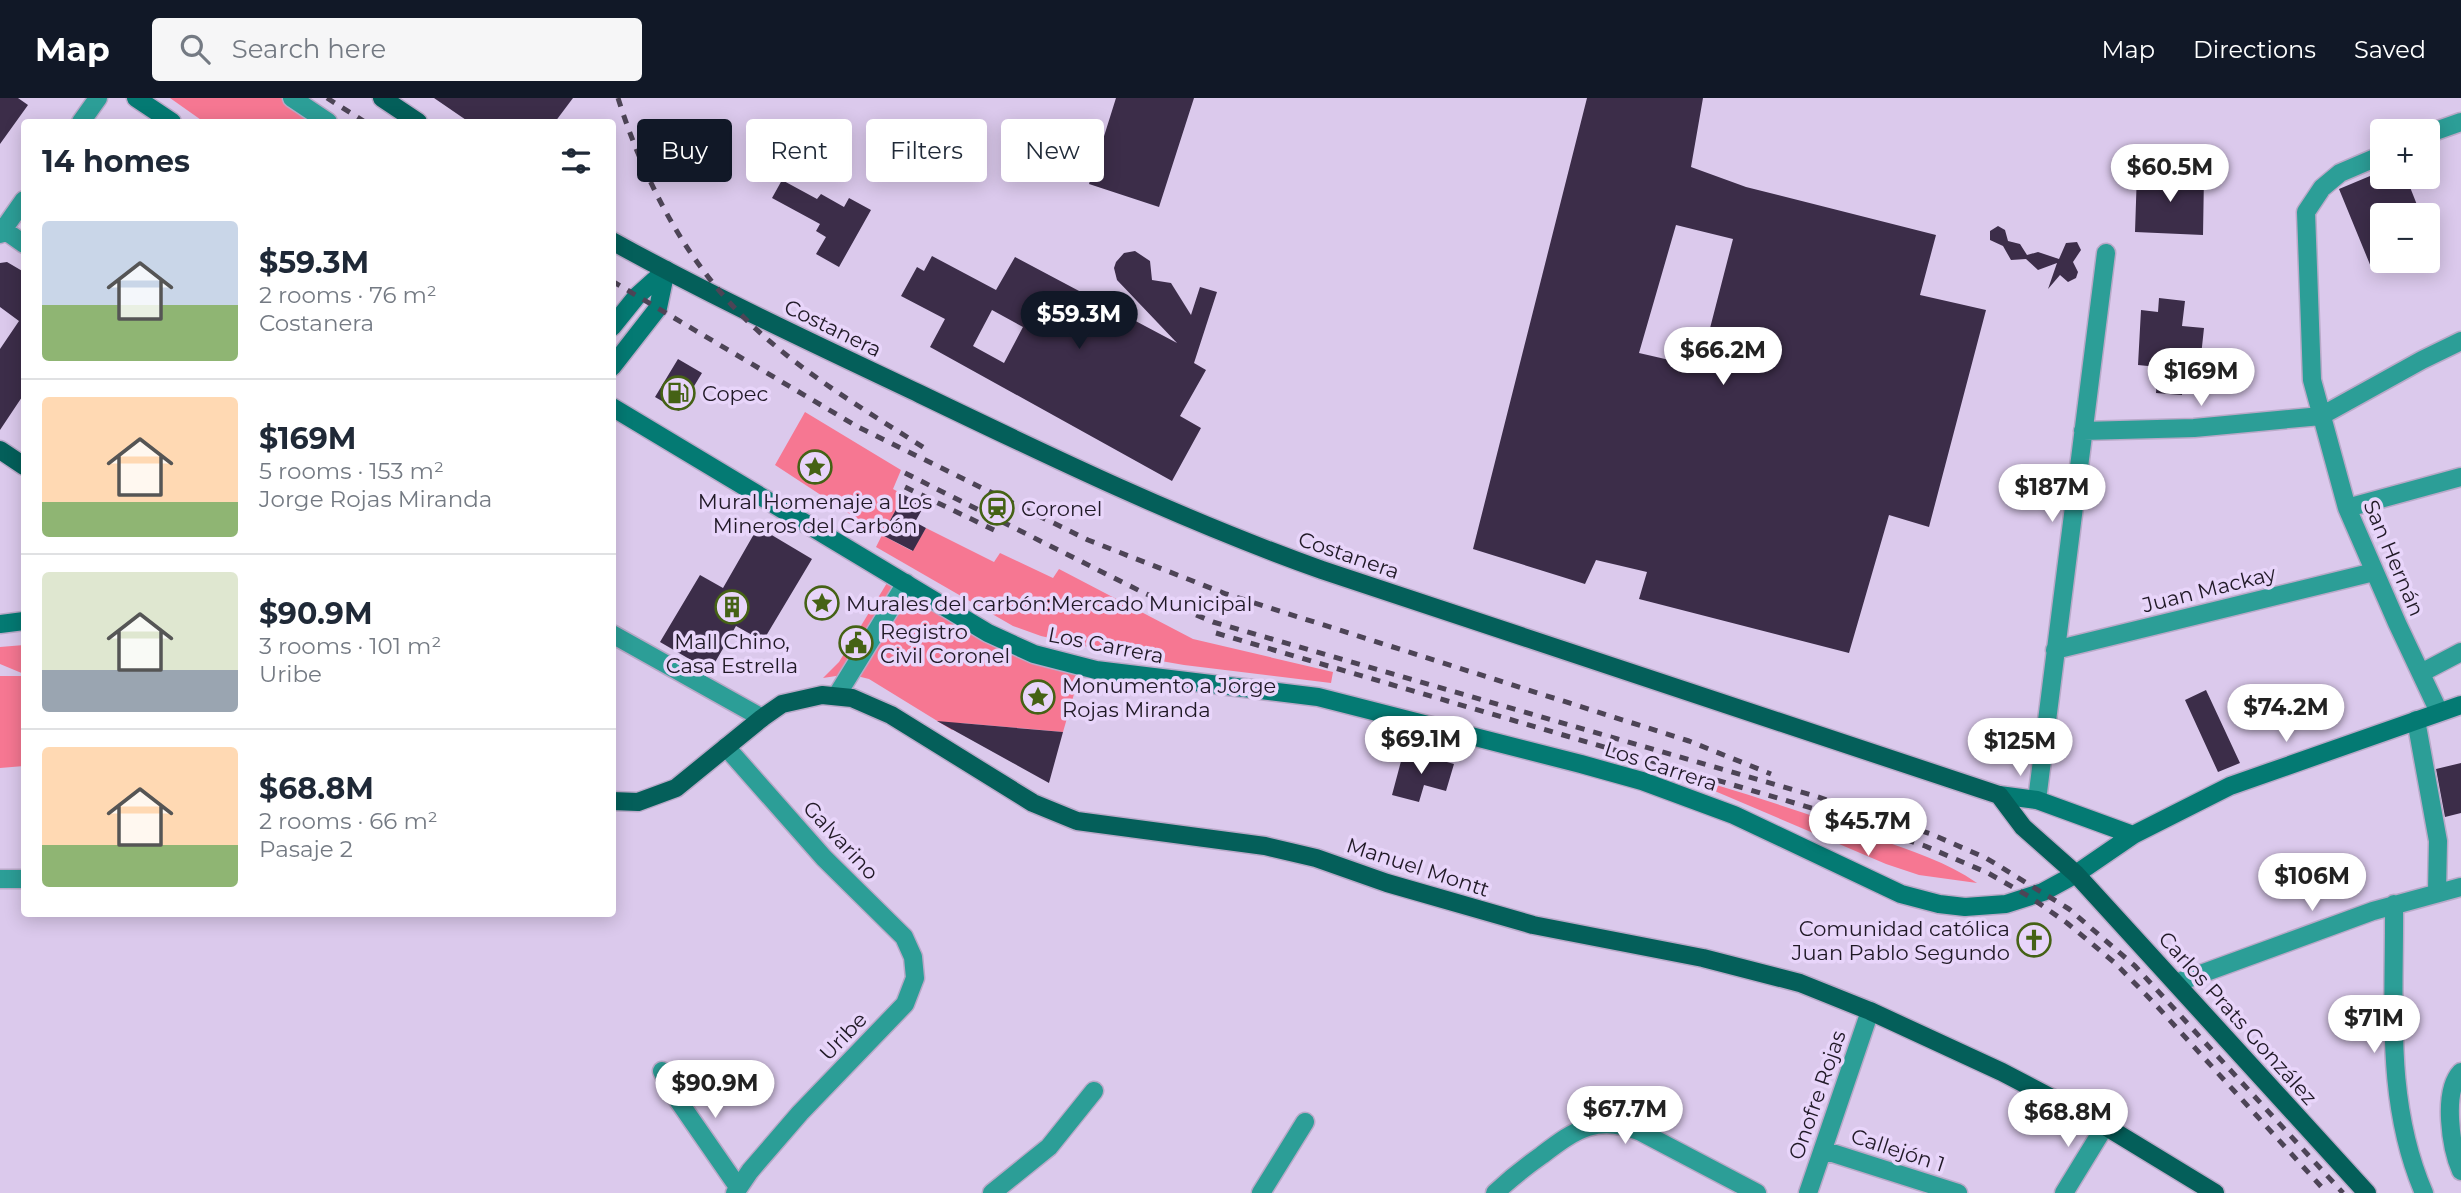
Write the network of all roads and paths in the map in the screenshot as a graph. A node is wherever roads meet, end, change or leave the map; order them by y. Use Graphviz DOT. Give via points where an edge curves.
graph roads {
  1 [pos="98,98"];
  2 [pos="136,98"];
  3 [pos="292,98"];
  4 [pos="382,98"];
  5 [pos="82,119"];
  6 [pos="168,119"];
  7 [pos="324,119"];
  8 [pos="414,119"];
  9 [pos="2461,121"];
  10 [pos="2440,129"];
  11 [pos="2370,160"];
  12 [pos="21,204"];
  13 [pos="1,230"];
  14 [pos="21,242"];
  15 [pos="616,243"];
  16 [pos="2106,253"];
  17 [pos="666,270"];
  18 [pos="616,322"];
  19 [pos="2461,341"];
  20 [pos="616,362"];
  21 [pos="616,409"];
  22 [pos="2320,416"];
  23 [pos="2083,431"];
  24 [pos="0,450"];
  25 [pos="21,464"];
  26 [pos="2461,477"];
  27 [pos="2347,508"];
  28 [pos="2374,572"];
  29 [pos="906,583"];
  30 [pos="21,621"];
  31 [pos="0,624"];
  32 [pos="616,636"];
  33 [pos="2056,650"];
  34 [pos="2461,652"];
  35 [pos="2421,673"];
  36 [pos="837,695"];
  37 [pos="2461,705"];
  38 [pos="2439,712"];
  39 [pos="762,718"];
  40 [pos="2416,720"];
  41 [pos="726,747"];
  42 [pos="1999,795"];
  43 [pos="2037,800"];
  44 [pos="616,802"];
  45 [pos="2133,835"];
  46 [pos="2076,874"];
  47 [pos="0,879"];
  48 [pos="21,879"];
  49 [pos="2461,887"];
  50 [pos="2437,892"];
  51 [pos="2394,904"];
  52 [pos="915,967"];
  53 [pos="2176,983"];
  54 [pos="1870,1011"];
  55 [pos="662,1071"];
  56 [pos="2461,1072"];
  57 [pos="1094,1091"];
  58 [pos="1305,1122"];
  59 [pos="2105,1126"];
  60 [pos="1823,1150"];
  61 [pos="2461,1171"];
  62 [pos="737,1190"];
  63 [pos="992,1193"];
  64 [pos="1261,1193"];
  65 [pos="1495,1193"];
  66 [pos="1757,1193"];
  67 [pos="1808,1193"];
  68 [pos="1958,1193"];
  69 [pos="2064,1193"];
  70 [pos="2215,1193"];
  71 [pos="2367,1193"];
  72 [pos="2424,1193"];
  1 -- 5 [label="street"];
  2 -- 6 [label="main road"];
  3 -- 7 [label="street"];
  4 -- 8 [label="main road"];
  9 -- 10 [label="street"];
  11 -- 22 [label="street, San Hernán" via="2340,173 2322,188 2306,212 2312,380"];
  12 -- 13 [label="street"];
  13 -- 14 [label="street"];
  15 -- 17 [label="main road, Costanera"];
  16 -- 23 [label="street"];
  17 -- 18 [label="main road" via="636,296"];
  17 -- 20 [label="main road" via="658,308"];
  17 -- 42 [label="main road, Costanera" via="992,429 1224,534"];
  19 -- 22 [label="street"];
  21 -- 29 [label="main road, Los Carrera"];
  22 -- 23 [label="street" via="2194,428"];
  22 -- 27 [label="street, San Hernán"];
  23 -- 33 [label="street"];
  24 -- 25 [label="main road"];
  26 -- 27 [label="street"];
  27 -- 28 [label="street, San Hernán"];
  28 -- 33 [label="street, Juan Mackay"];
  28 -- 35 [label="street, San Hernán"];
  29 -- 36 [label="street"];
  29 -- 46 [label="main road, Los Carrera" via="988,633 1034,654 1116,674 1318,697 1642,781 1744,819 1885,888 1926,901 1965,907 2006,904 2043,892"];
  30 -- 31 [label="main road"];
  32 -- 39 [label="street"];
  33 -- 43 [label="street"];
  34 -- 35 [label="street"];
  35 -- 38 [label="street, San Hernán"];
  36 -- 39 [label="main road, Manuel Montt" via="795,700"];
  36 -- 54 [label="main road, Manuel Montt" via="878,708 1020,796 1077,821 1265,846 1316,858 1533,925 1775,975"];
  37 -- 38 [label="main road, Los Carrera"];
  38 -- 40 [label="main road, Los Carrera"];
  39 -- 41 [label="main road, Manuel Montt"];
  40 -- 45 [label="main road, Los Carrera" via="2257,775"];
  40 -- 50 [label="street" via="2438,841"];
  41 -- 44 [label="main road, Manuel Montt" via="664,794 638,802"];
  41 -- 52 [label="street, Galvarino" via="824,858 904,937"];
  42 -- 43 [label="main road"];
  42 -- 46 [label="main road" via="2023,827"];
  43 -- 45 [label="main road"];
  45 -- 46 [label="main road, Los Carrera"];
  46 -- 53 [label="main road, Carlos Prats González"];
  47 -- 48 [label="street"];
  49 -- 50 [label="street"];
  50 -- 51 [label="street"];
  51 -- 53 [label="street"];
  51 -- 72 [label="street" via="2396,1097 2405,1141"];
  52 -- 62 [label="street, Uribe" via="913,989 905,1004 800,1113"];
  53 -- 71 [label="main road, Carlos Prats González"];
  54 -- 59 [label="main road, Manuel Montt" via="2003,1072"];
  54 -- 60 [label="street, Onofre Rojas"];
  55 -- 62 [label="street"];
  56 -- 61 [label="street" via="2454,1086 2451,1128"];
  57 -- 63 [label="street" via="1049,1147"];
  58 -- 64 [label="street"];
  59 -- 69 [label="street"];
  59 -- 70 [label="main road, Manuel Montt"];
  60 -- 67 [label="street, Onofre Rojas"];
  60 -- 68 [label="street, Callejón 1"];
  65 -- 66 [label="street" via="1563,1139 1603,1124 1641,1132"];
}
